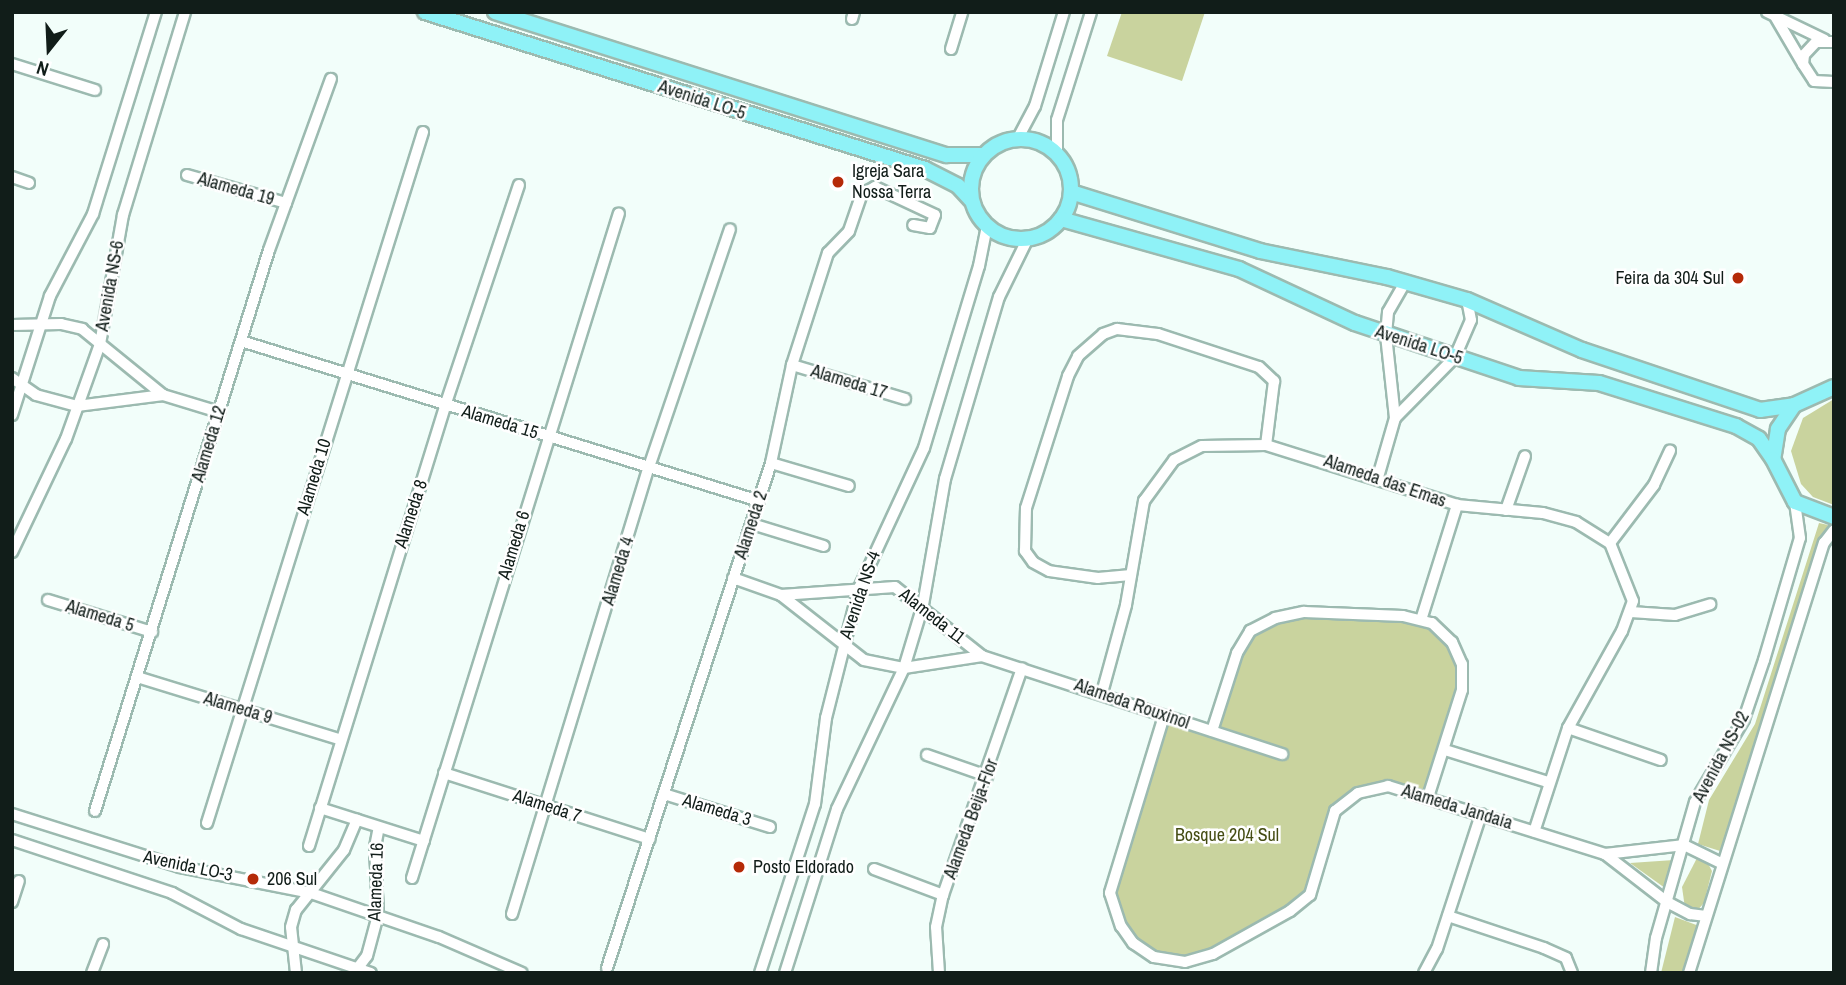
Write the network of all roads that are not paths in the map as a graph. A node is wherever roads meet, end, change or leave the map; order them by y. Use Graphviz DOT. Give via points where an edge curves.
graph roads {
  1 [pos="156,12"];
  2 [pos="185,12"];
  3 [pos="425,12"];
  4 [pos="495,12"];
  5 [pos="962,12"];
  6 [pos="1064,12"];
  7 [pos="1091,12"];
  8 [pos="1771,15"];
  9 [pos="1829,41"];
  10 [pos="951,49"];
  11 [pos="12,64"];
  12 [pos="1803,64"];
  13 [pos="331,79"];
  14 [pos="1834,82"];
  15 [pos="95,90"];
  16 [pos="423,132"];
  17 [pos="1018,138"];
  18 [pos="1057,154"];
  19 [pos="982,155"];
  20 [pos="187,175"];
  21 [pos="12,177"];
  22 [pos="29,183"];
  23 [pos="519,185"];
  24 [pos="1071,192"];
  25 [pos="971,200"];
  26 [pos="286,203"];
  27 [pos="619,213"];
  28 [pos="1061,219"];
  29 [pos="913,225"];
  30 [pos="987,226"];
  31 [pos="730,229"];
  32 [pos="1028,238"];
  33 [pos="1405,282"];
  34 [pos="1467,300"];
  35 [pos="12,325"];
  36 [pos="40,326"];
  37 [pos="1386,335"];
  38 [pos="241,341"];
  39 [pos="100,344"];
  40 [pos="1455,357"];
  41 [pos="792,365"];
  42 [pos="346,374"];
  43 [pos="12,378"];
  44 [pos="22,385"];
  45 [pos="1834,387"];
  46 [pos="163,395"];
  47 [pos="905,399"];
  48 [pos="1794,405"];
  49 [pos="77,406"];
  50 [pos="445,406"];
  51 [pos="219,412"];
  52 [pos="12,415"];
  53 [pos="1395,418"];
  54 [pos="548,436"];
  55 [pos="1266,444"];
  56 [pos="1670,450"];
  57 [pos="1525,456"];
  58 [pos="1773,459"];
  59 [pos="771,463"];
  60 [pos="649,467"];
  61 [pos="1378,477"];
  62 [pos="849,486"];
  63 [pos="759,501"];
  64 [pos="1795,502"];
  65 [pos="1457,505"];
  66 [pos="1506,510"];
  67 [pos="1834,517"];
  68 [pos="752,524"];
  69 [pos="1834,530"];
  70 [pos="1610,543"];
  71 [pos="824,546"];
  72 [pos="12,552"];
  73 [pos="1130,575"];
  74 [pos="733,579"];
  75 [pos="859,588"];
  76 [pos="781,596"];
  77 [pos="48,600"];
  78 [pos="1710,604"];
  79 [pos="923,605"];
  80 [pos="1631,612"];
  81 [pos="1421,620"];
  82 [pos="152,632"];
  83 [pos="843,647"];
  84 [pos="982,656"];
  85 [pos="904,668"];
  86 [pos="1023,668"];
  87 [pos="137,677"];
  88 [pos="1102,693"];
  89 [pos="242,710"];
  90 [pos="1164,716"];
  91 [pos="1568,728"];
  92 [pos="1212,732"];
  93 [pos="340,739"];
  94 [pos="1445,750"];
  95 [pos="1282,754"];
  96 [pos="927,755"];
  97 [pos="1661,760"];
  98 [pos="444,773"];
  99 [pos="988,776"];
  100 [pos="1548,782"];
  101 [pos="664,794"];
  102 [pos="1428,797"];
  103 [pos="546,807"];
  104 [pos="320,808"];
  105 [pos="95,811"];
  106 [pos="12,814"];
  107 [pos="1481,814"];
  108 [pos="357,820"];
  109 [pos="207,823"];
  110 [pos="379,827"];
  111 [pos="770,827"];
  112 [pos="1534,832"];
  113 [pos="650,839"];
  114 [pos="12,840"];
  115 [pos="424,841"];
  116 [pos="1684,845"];
  117 [pos="309,846"];
  118 [pos="1605,854"];
  119 [pos="1721,863"];
  120 [pos="874,869"];
  121 [pos="412,878"];
  122 [pos="19,881"];
  123 [pos="311,893"];
  124 [pos="943,895"];
  125 [pos="12,901"];
  126 [pos="1667,902"];
  127 [pos="512,914"];
  128 [pos="378,915"];
  129 [pos="1448,916"];
  130 [pos="1706,916"];
  131 [pos="103,944"];
  132 [pos="293,947"];
  133 [pos="607,968"];
  134 [pos="356,971"];
  135 [pos="92,973"];
  136 [pos="296,973"];
  137 [pos="371,973"];
  138 [pos="522,973"];
  139 [pos="760,973"];
  140 [pos="785,973"];
  141 [pos="939,973"];
  142 [pos="1424,973"];
  143 [pos="1572,973"];
  144 [pos="1651,973"];
  145 [pos="1689,973"];
  1 -- 36 [label="street, Avenida NS-6" via="93,214 62,269"];
  2 -- 39 [label="street, Avenida NS-6" via="123,215"];
  3 -- 25 [label="main road, Avenida LO-5" via="925,169 958,186"];
  4 -- 19 [label="main road, Avenida LO-5" via="947,155"];
  5 -- 10 [label="street"];
  6 -- 17 [label="street" via="1035,107"];
  7 -- 18 [label="street" via="1057,120"];
  8 -- 9 [label="street"];
  8 -- 12 [label="street"];
  9 -- 12 [label="street" via="1809,47"];
  11 -- 15 [label="street"];
  12 -- 14 [label="street" via="1814,81"];
  13 -- 26 [label="street, Alameda 12"];
  16 -- 42 [label="street, Alameda 10"];
  17 -- 18 [label="main road" via="1039,142"];
  17 -- 19 [label="main road" via="998,143"];
  18 -- 24 [label="main road" via="1069,176"];
  19 -- 25 [label="main road" via="970,184"];
  20 -- 26 [label="street, Alameda 19"];
  21 -- 22 [label="street"];
  23 -- 50 [label="street, Alameda 8"];
  24 -- 28 [label="main road"];
  24 -- 33 [label="main road" via="1260,251"];
  25 -- 30 [label="main road"];
  26 -- 38 [label="street, Alameda 12"];
  27 -- 54 [label="street, Alameda 6"];
  28 -- 32 [label="main road"];
  28 -- 37 [label="main road, Avenida LO-5" via="1239,269"];
  29 -- 41 [label="street, Alameda 2" via="930,228 935,215 875,187 862,194 849,231 828,253"];
  30 -- 32 [label="main road" via="1006,237"];
  30 -- 75 [label="street, Avenida NS-4" via="924,448"];
  31 -- 60 [label="street, Alameda 4"];
  32 -- 79 [label="street" via="999,297 945,479"];
  33 -- 34 [label="main road"];
  33 -- 37 [label="street" via="1388,313"];
  34 -- 40 [label="street" via="1471,320"];
  34 -- 48 [label="main road" via="1582,350 1739,403 1769,411"];
  35 -- 36 [label="street"];
  36 -- 39 [label="street" via="73,326"];
  36 -- 44 [label="street, Avenida NS-6"];
  37 -- 40 [label="main road, Avenida LO-5"];
  37 -- 53 [label="street"];
  38 -- 42 [label="street, Alameda 15"];
  38 -- 51 [label="street, Alameda 12"];
  39 -- 46 [label="street"];
  39 -- 49 [label="street, Avenida NS-6"];
  40 -- 53 [label="street"];
  40 -- 58 [label="main road, Avenida LO-5" via="1519,378 1599,383 1735,426 1759,439"];
  41 -- 47 [label="street, Alameda 17"];
  41 -- 59 [label="street, Alameda 2"];
  42 -- 50 [label="street, Alameda 15"];
  42 -- 89 [label="street, Alameda 10"];
  43 -- 44 [label="street"];
  44 -- 49 [label="street" via="50,400"];
  44 -- 52 [label="street, Avenida NS-6"];
  45 -- 48 [label="main road"];
  46 -- 49 [label="street"];
  46 -- 51 [label="street"];
  48 -- 58 [label="main road" via="1778,429"];
  49 -- 72 [label="street, Avenida NS-6" via="58,458"];
  50 -- 54 [label="street, Alameda 15"];
  50 -- 93 [label="street, Alameda 8"];
  51 -- 82 [label="street, Alameda 12"];
  53 -- 61 [label="street"];
  54 -- 60 [label="street, Alameda 15"];
  54 -- 98 [label="street, Alameda 6"];
  55 -- 61 [label="street, Alameda das Emas"];
  55 -- 73 [label="street, Alameda das Emas" via="1202,446 1174,460 1144,501"];
  55 -- 73 [label="street" via="1274,380 1259,367 1158,334 1117,329 1103,334 1078,356 1026,508 1025,551 1049,571 1098,578"];
  56 -- 70 [label="street" via="1654,485"];
  57 -- 66 [label="street"];
  58 -- 64 [label="main road, Avenida LO-5"];
  59 -- 62 [label="street"];
  59 -- 63 [label="street, Alameda 2"];
  60 -- 63 [label="street, Alameda 15"];
  60 -- 103 [label="street, Alameda 4"];
  61 -- 65 [label="street, Alameda das Emas"];
  63 -- 68 [label="street, Alameda 2"];
  64 -- 67 [label="main road"];
  64 -- 116 [label="street, Avenida NS-02" via="1800,538 1764,660 1744,719 1701,787"];
  65 -- 66 [label="street, Alameda das Emas"];
  65 -- 81 [label="street"];
  66 -- 70 [label="street, Alameda das Emas" via="1576,522"];
  68 -- 71 [label="street"];
  68 -- 74 [label="street, Alameda 2"];
  69 -- 119 [label="street, Avenida NS-02" via="1825,543"];
  70 -- 80 [label="street" via="1627,578"];
  73 -- 88 [label="street, Alameda das Emas"];
  74 -- 76 [label="street, Alameda 11"];
  74 -- 101 [label="street, Alameda 2"];
  75 -- 76 [label="street, Alameda 11"];
  75 -- 79 [label="street, Alameda 11" via="895,587"];
  75 -- 83 [label="street, Avenida NS-4"];
  76 -- 83 [label="street, Alameda 11"];
  77 -- 82 [label="street, Alameda 5"];
  78 -- 80 [label="street" via="1675,615"];
  79 -- 84 [label="street, Alameda 11"];
  79 -- 85 [label="street"];
  80 -- 91 [label="street"];
  81 -- 92 [label="street" via="1304,612 1275,618 1250,631 1237,653"];
  81 -- 94 [label="street" via="1432,623 1452,642 1462,664 1462,690"];
  82 -- 87 [label="street, Alameda 12"];
  83 -- 85 [label="street, Alameda 11" via="864,660"];
  83 -- 139 [label="street, Avenida NS-4" via="826,718 815,804"];
  84 -- 85 [label="street, Alameda 11"];
  84 -- 86 [label="street, Alameda Rouxinol"];
  85 -- 140 [label="street" via="837,809"];
  86 -- 88 [label="street, Alameda Rouxinol"];
  86 -- 99 [label="street, Alameda Beija-Flor"];
  87 -- 89 [label="street, Alameda 9"];
  87 -- 105 [label="street, Alameda 12"];
  88 -- 90 [label="street, Alameda Rouxinol"];
  89 -- 93 [label="street, Alameda 9"];
  89 -- 109 [label="street, Alameda 10"];
  90 -- 92 [label="street, Alameda Rouxinol"];
  90 -- 102 [label="street, Alameda Jandaia" via="1110,893 1121,926 1133,943 1154,957 1185,962 1290,911 1310,894 1335,811 1358,793 1388,786"];
  91 -- 97 [label="street"];
  91 -- 100 [label="street"];
  92 -- 95 [label="street, Alameda Rouxinol"];
  93 -- 104 [label="street, Alameda 8"];
  94 -- 100 [label="street"];
  94 -- 102 [label="street"];
  96 -- 99 [label="street"];
  98 -- 103 [label="street, Alameda 7"];
  98 -- 115 [label="street, Alameda 6"];
  99 -- 124 [label="street, Alameda Beija-Flor"];
  100 -- 112 [label="street"];
  101 -- 111 [label="street, Alameda 3"];
  101 -- 113 [label="street, Alameda 2"];
  102 -- 107 [label="street, Alameda Jandaia"];
  103 -- 113 [label="street, Alameda 7"];
  103 -- 127 [label="street, Alameda 4"];
  104 -- 108 [label="street"];
  104 -- 117 [label="street, Alameda 8"];
  106 -- 123 [label="street, Avenida LO-3" via="170,864"];
  107 -- 112 [label="street, Alameda Jandaia"];
  107 -- 129 [label="street"];
  108 -- 110 [label="street"];
  108 -- 123 [label="street, Alameda 16" via="344,849"];
  110 -- 115 [label="street"];
  110 -- 128 [label="street, Alameda 16" via="375,847"];
  112 -- 118 [label="street, Alameda Jandaia"];
  113 -- 133 [label="street, Alameda 2"];
  114 -- 132 [label="street, Avenida LO-3" via="172,892 241,929"];
  115 -- 121 [label="street, Alameda 6"];
  116 -- 118 [label="street, Alameda Jandaia"];
  116 -- 119 [label="street"];
  116 -- 126 [label="street, Avenida NS-02"];
  118 -- 126 [label="street, Alameda Jandaia"];
  119 -- 130 [label="street, Avenida NS-02"];
  120 -- 124 [label="street"];
  122 -- 125 [label="street"];
  123 -- 128 [label="street, Avenida LO-3"];
  123 -- 132 [label="street, Alameda 16" via="296,910"];
  124 -- 141 [label="street, Alameda Beija-Flor" via="936,927"];
  126 -- 130 [label="street, Alameda Jandaia" via="1690,914"];
  126 -- 144 [label="street, Avenida NS-02"];
  128 -- 134 [label="street, Alameda 16" via="367,956"];
  128 -- 138 [label="street, Avenida LO-3"];
  129 -- 142 [label="street"];
  129 -- 143 [label="street" via="1566,958"];
  130 -- 145 [label="street, Avenida NS-02"];
  131 -- 135 [label="street"];
  132 -- 134 [label="street, Avenida LO-3"];
  132 -- 136 [label="street, Alameda 16"];
  134 -- 137 [label="street, Avenida LO-3"];
}
